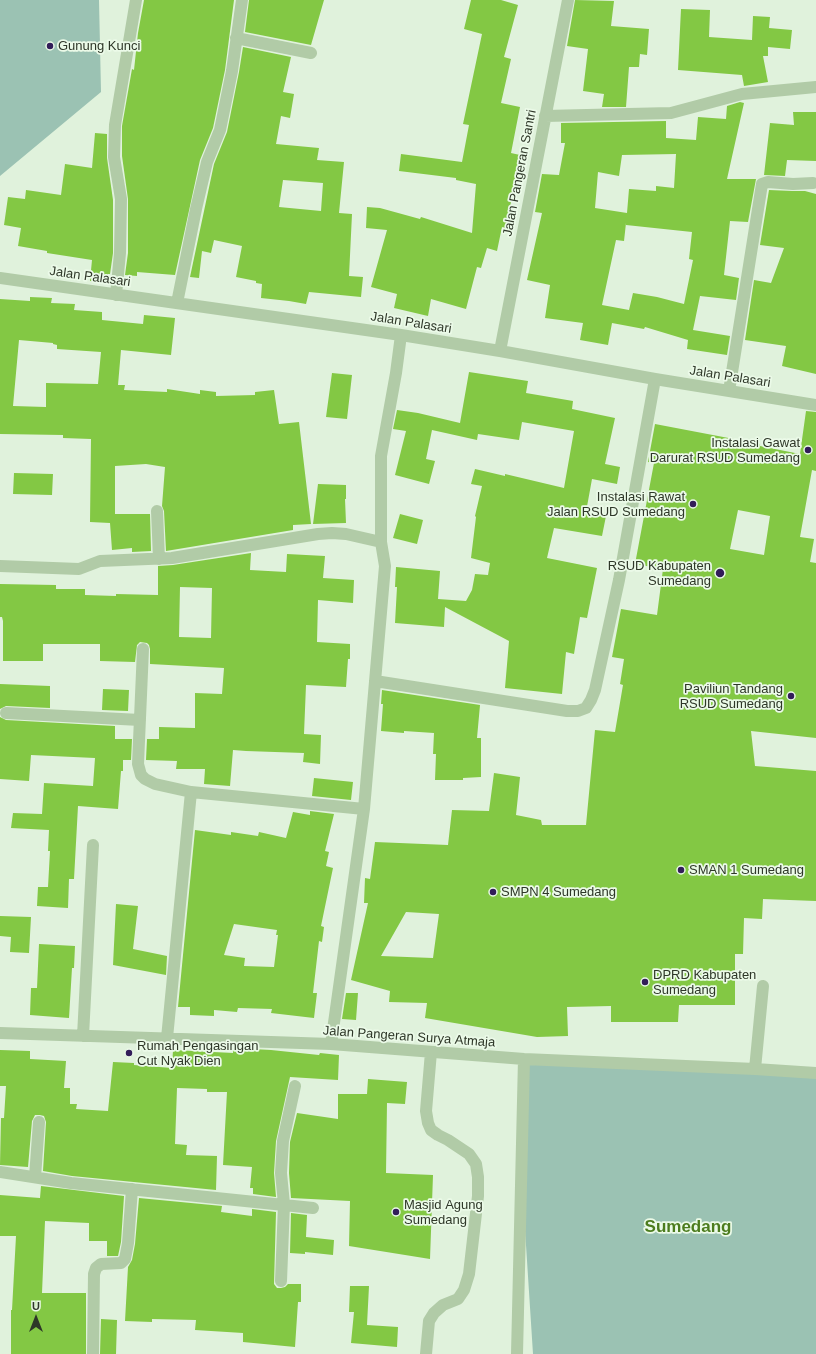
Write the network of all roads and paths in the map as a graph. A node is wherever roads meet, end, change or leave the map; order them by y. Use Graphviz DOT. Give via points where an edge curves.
graph roads {
  1 [pos="136,0"];
  2 [pos="242,0"];
  3 [pos="568,0"];
  4 [pos="236,38"];
  5 [pos="311,52"];
  6 [pos="816,87"];
  7 [pos="545,116"];
  8 [pos="813,183"];
  9 [pos="0,278"];
  10 [pos="116,295"];
  11 [pos="177,303"];
  12 [pos="401,335"];
  13 [pos="500,351"];
  14 [pos="655,379"];
  15 [pos="728,391"];
  16 [pos="816,405"];
  17 [pos="157,511"];
  18 [pos="381,542"];
  19 [pos="159,558"];
  20 [pos="0,566"];
  21 [pos="144,649"];
  22 [pos="375,681"];
  23 [pos="6,713"];
  24 [pos="140,720"];
  25 [pos="191,792"];
  26 [pos="364,809"];
  27 [pos="92,845"];
  28 [pos="763,986"];
  29 [pos="0,1033"];
  30 [pos="83,1036"];
  31 [pos="167,1038"];
  32 [pos="331,1044"];
  33 [pos="431,1052"];
  34 [pos="524,1059"];
  35 [pos="755,1069"];
  36 [pos="816,1074"];
  37 [pos="295,1086"];
  38 [pos="39,1122"];
  39 [pos="0,1172"];
  40 [pos="35,1178"];
  41 [pos="132,1189"];
  42 [pos="284,1204"];
  43 [pos="313,1208"];
  44 [pos="281,1280"];
  45 [pos="93,1354"];
  46 [pos="426,1354"];
  47 [pos="516,1354"];
  1 -- 10 [label="street" via="115,125 114,157 121,199"];
  2 -- 4 [label="street"];
  3 -- 7 [label="street, Jalan Pangeran Santri"];
  4 -- 5 [label="street"];
  4 -- 11 [label="street" via="220,130 207,162"];
  6 -- 7 [label="street" via="742,94 671,113"];
  7 -- 13 [label="street, Jalan Pangeran Santri"];
  8 -- 15 [label="street" via="762,184"];
  9 -- 10 [label="street, Jalan Palasari"];
  10 -- 11 [label="street, Jalan Palasari"];
  11 -- 12 [label="street, Jalan Palasari"];
  12 -- 13 [label="street, Jalan Palasari"];
  12 -- 18 [label="street" via="381,456"];
  13 -- 14 [label="street, Jalan Palasari"];
  14 -- 15 [label="street, Jalan Palasari"];
  14 -- 22 [label="street" via="619,580 595,690 586,708 566,711"];
  15 -- 16 [label="street, Jalan Palasari"];
  17 -- 19 [label="street"];
  18 -- 19 [label="street" via="346,534 318,534 186,556"];
  18 -- 22 [label="street" via="385,566"];
  19 -- 20 [label="street" via="100,561 74,569"];
  21 -- 24 [label="street"];
  22 -- 26 [label="street"];
  23 -- 24 [label="street"];
  24 -- 25 [label="street" via="138,764 141,775 155,784"];
  25 -- 26 [label="street"];
  25 -- 31 [label="street"];
  26 -- 32 [label="street"];
  27 -- 30 [label="street"];
  28 -- 35 [label="street"];
  29 -- 30 [label="street, Jalan Pangeran Surya Atmaja"];
  30 -- 31 [label="street, Jalan Pangeran Surya Atmaja"];
  31 -- 32 [label="street, Jalan Pangeran Surya Atmaja"];
  32 -- 33 [label="street, Jalan Pangeran Surya Atmaja"];
  33 -- 34 [label="street, Jalan Pangeran Surya Atmaja"];
  33 -- 46 [label="street" via="426,1111 428,1123 431,1130 469,1154 476,1164 478,1196 469,1274 464,1290 458,1298 434,1313 429,1321"];
  34 -- 35 [label="street, Jalan Pangeran Surya Atmaja"];
  34 -- 47 [label="street"];
  35 -- 36 [label="street, Jalan Pangeran Surya Atmaja"];
  37 -- 42 [label="street" via="283,1141 281,1173"];
  38 -- 40 [label="street"];
  39 -- 40 [label="street"];
  40 -- 41 [label="street"];
  41 -- 42 [label="street"];
  41 -- 45 [label="street" via="126,1259 121,1264 101,1264 94,1274"];
  42 -- 43 [label="street"];
  42 -- 44 [label="street"];
}
